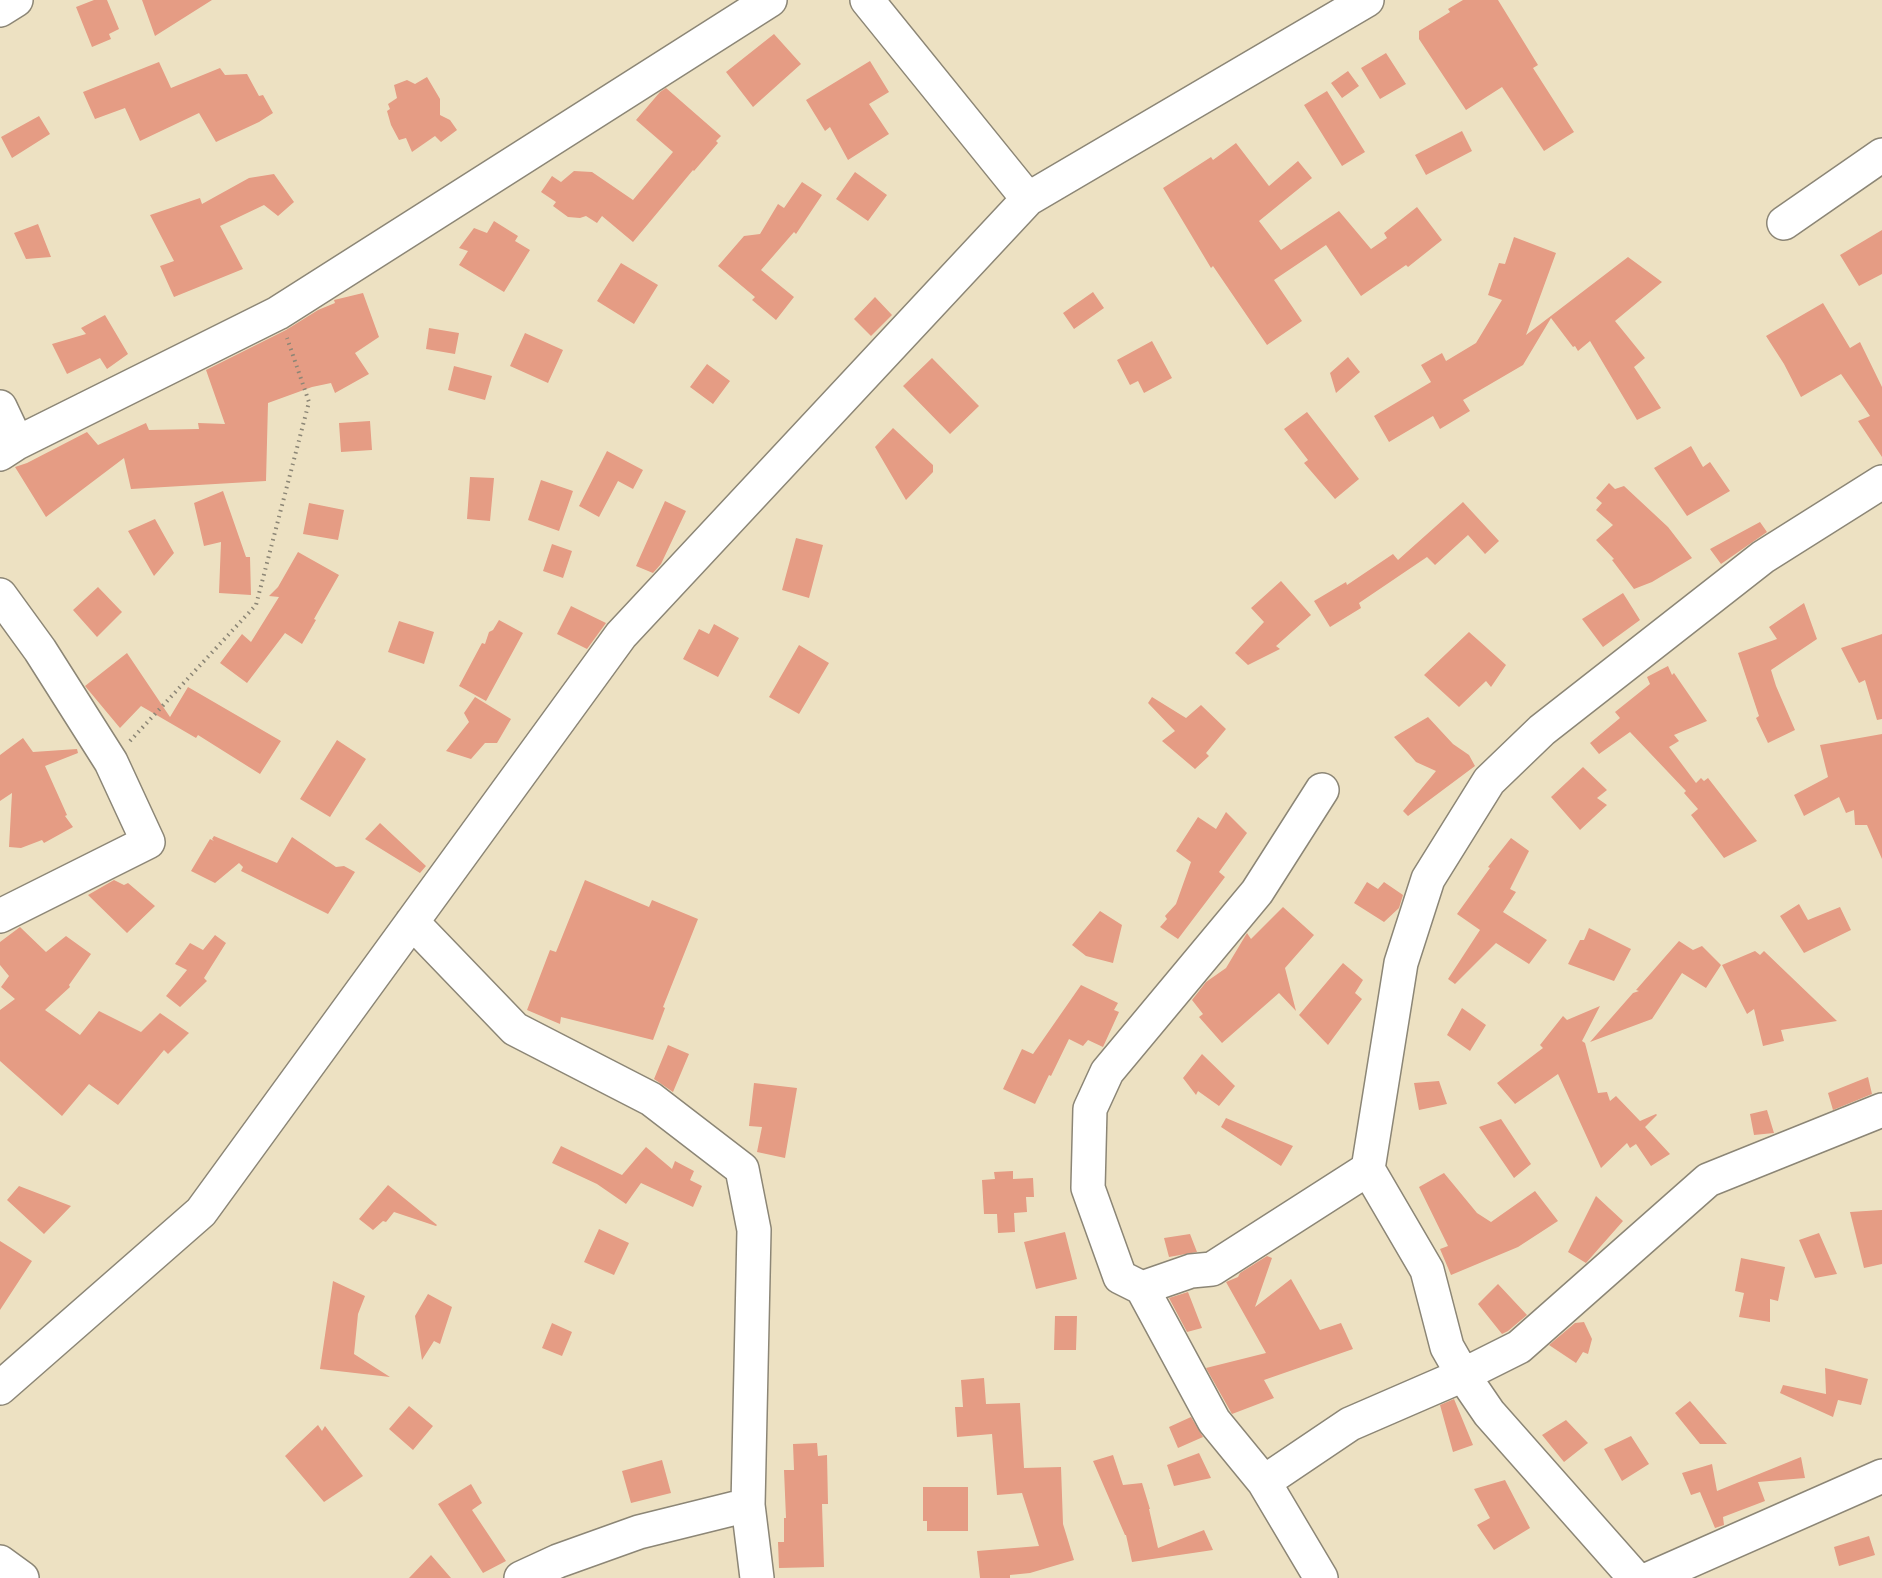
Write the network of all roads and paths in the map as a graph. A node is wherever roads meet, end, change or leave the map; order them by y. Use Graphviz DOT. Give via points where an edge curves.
graph roads {
  1 [pos="16,0"];
  2 [pos="770,0"];
  3 [pos="867,0"];
  4 [pos="1367,0"];
  5 [pos="0,10"];
  6 [pos="1882,155"];
  7 [pos="1028,199"];
  8 [pos="1784,224"];
  9 [pos="278,312"];
  10 [pos="0,407"];
  11 [pos="8,448"];
  12 [pos="1882,482"];
  13 [pos="0,595"];
  14 [pos="111,762"];
  15 [pos="1322,790"];
  16 [pos="0,916"];
  17 [pos="412,922"];
  18 [pos="1882,1110"];
  19 [pos="1368,1169"];
  20 [pos="1142,1288"];
  21 [pos="1463,1375"];
  22 [pos="0,1388"];
  23 [pos="1882,1476"];
  24 [pos="1264,1482"];
  25 [pos="748,1505"];
  26 [pos="0,1562"];
  27 [pos="22,1578"];
  28 [pos="521,1578"];
  29 [pos="757,1578"];
  30 [pos="1321,1578"];
  31 [pos="1635,1578"];
  32 [pos="1651,1578"];
  1 -- 5 [label="street"];
  2 -- 9 [label="street"];
  3 -- 7 [label="street"];
  4 -- 7 [label="street"];
  6 -- 8 [label="street"];
  7 -- 17 [label="street" via="621,635"];
  9 -- 11 [label="street"];
  9 -- 14 [label="path" via="309,402 256,605"];
  10 -- 11 [label="street"];
  12 -- 19 [label="street" via="1763,557 1542,730 1489,781 1428,879 1401,963"];
  13 -- 14 [label="street"];
  14 -- 16 [label="street" via="148,842"];
  15 -- 20 [label="street" via="1257,892 1107,1072 1090,1109 1088,1188 1119,1277"];
  17 -- 22 [label="street" via="201,1212"];
  17 -- 25 [label="street" via="515,1029 651,1099 742,1169 754,1230"];
  18 -- 21 [label="street" via="1708,1180 1519,1347"];
  19 -- 20 [label="street" via="1212,1269 1191,1271"];
  19 -- 21 [label="street" via="1427,1270 1447,1347"];
  20 -- 24 [label="street" via="1214,1421"];
  21 -- 24 [label="street" via="1350,1424"];
  21 -- 31 [label="street" via="1488,1413"];
  23 -- 32 [label="street"];
  24 -- 30 [label="street"];
  25 -- 28 [label="street" via="639,1532"];
  25 -- 29 [label="street"];
  26 -- 27 [label="street"];
}
